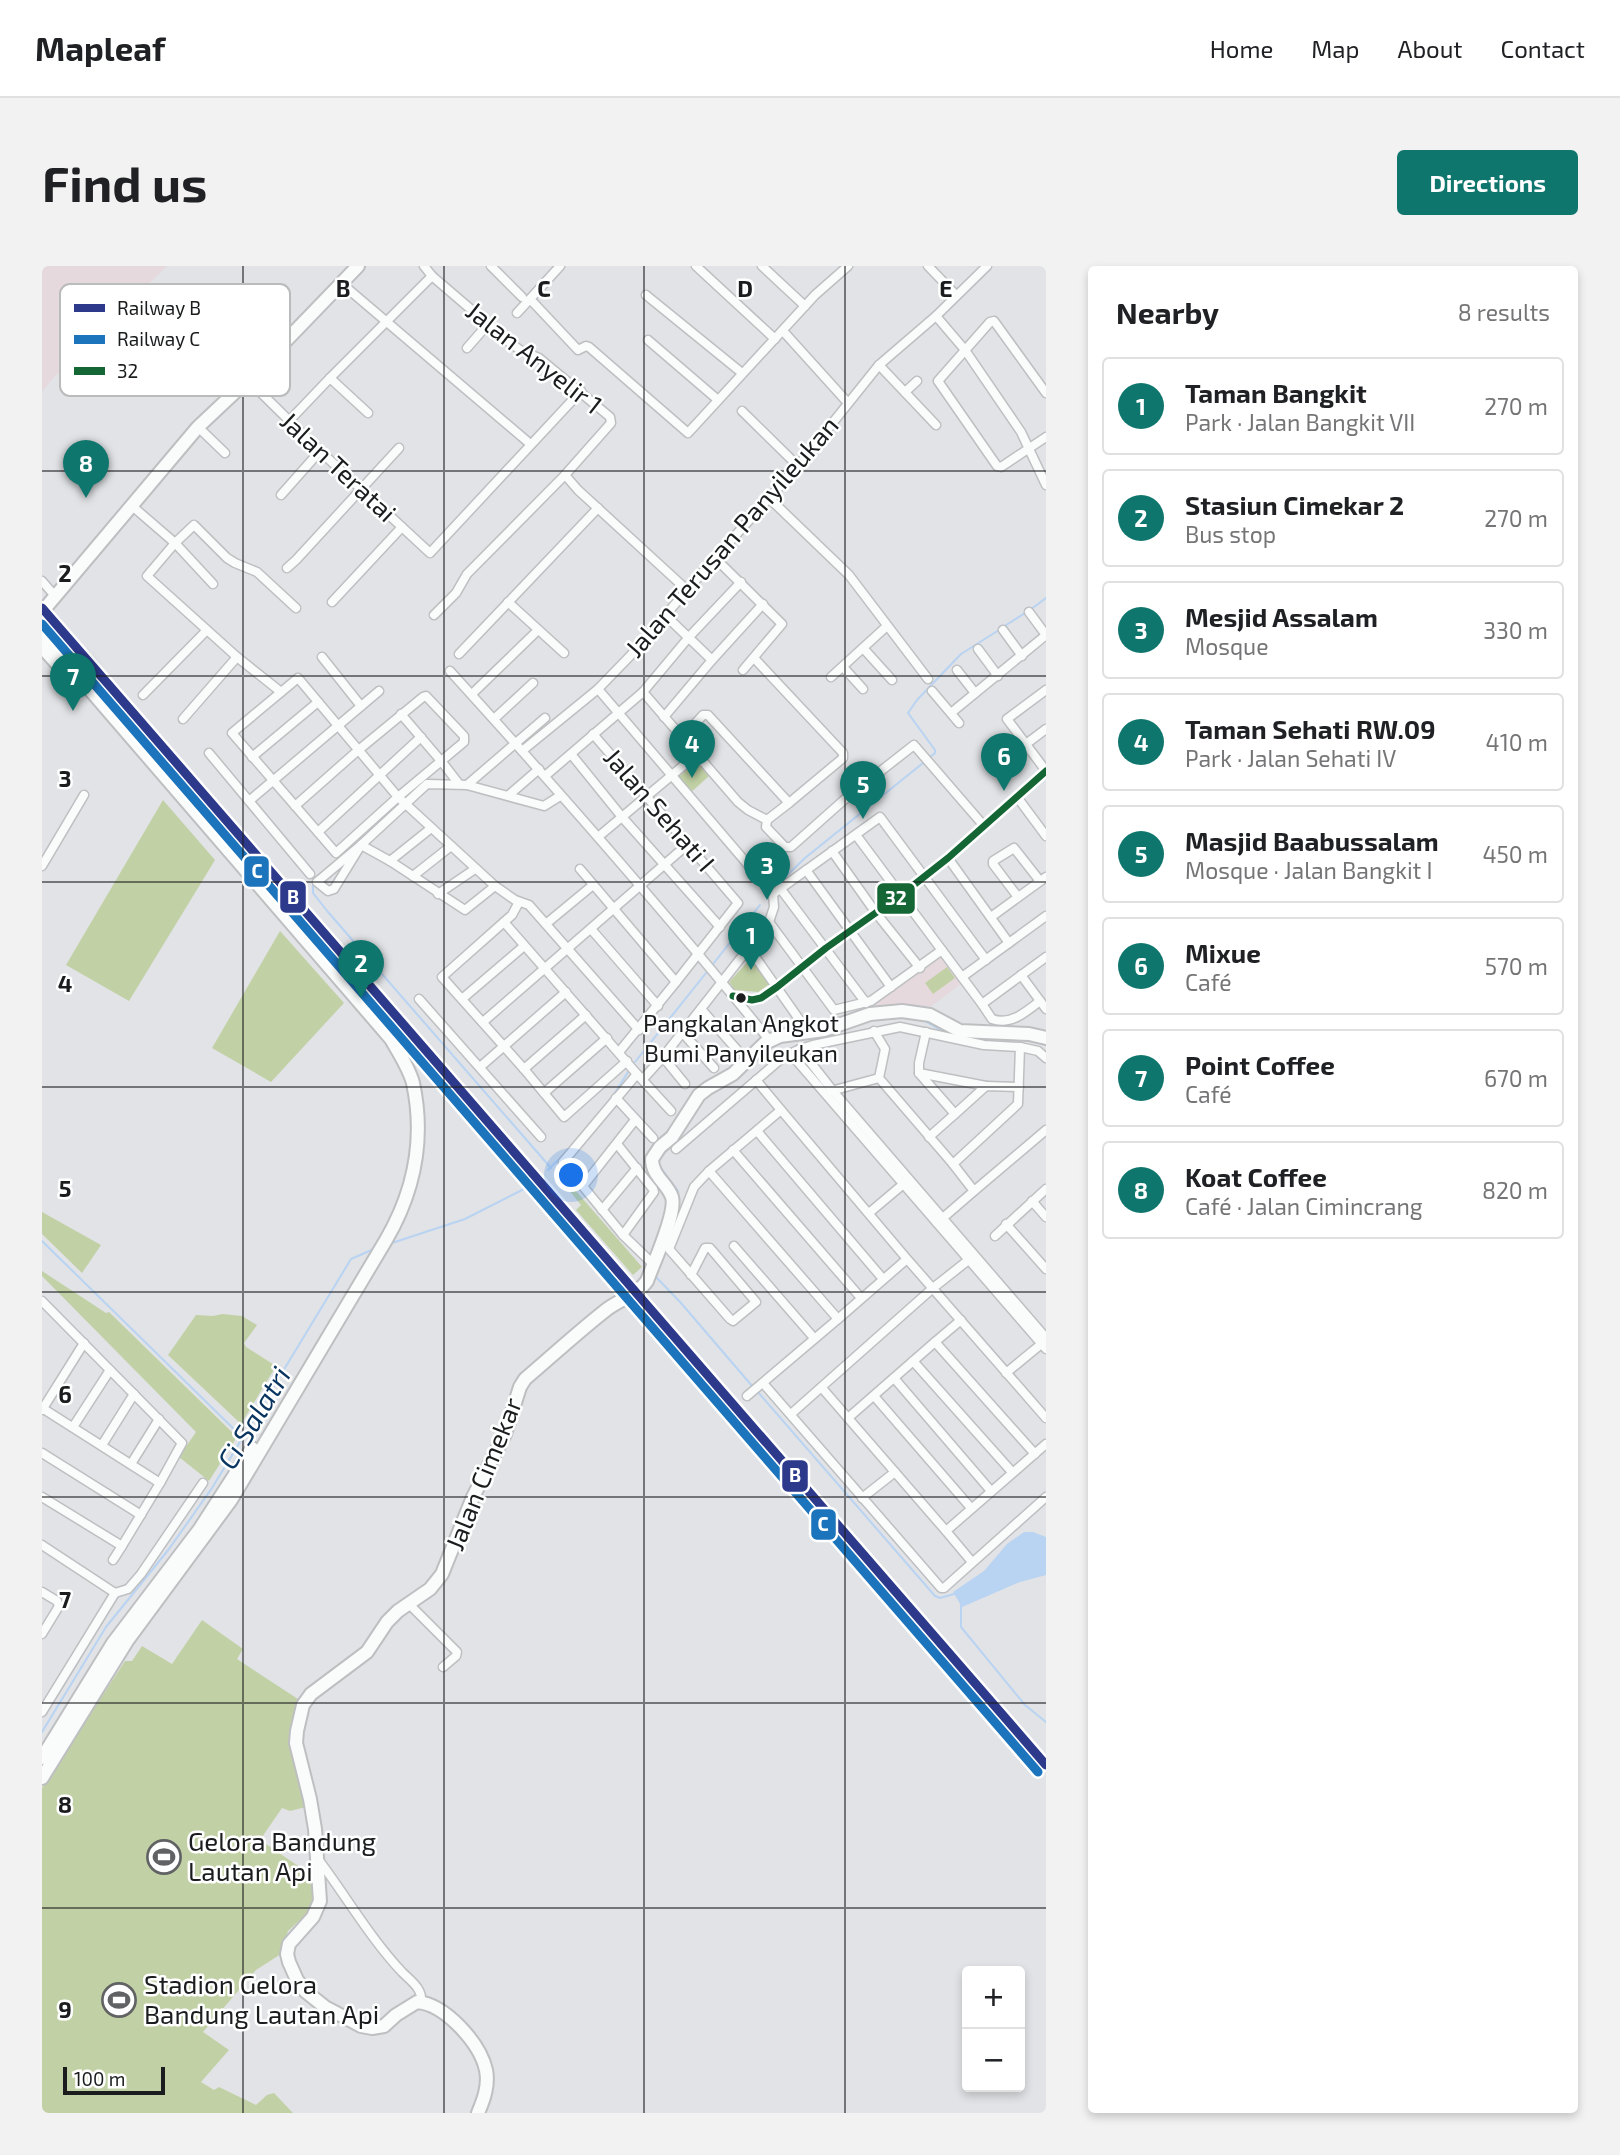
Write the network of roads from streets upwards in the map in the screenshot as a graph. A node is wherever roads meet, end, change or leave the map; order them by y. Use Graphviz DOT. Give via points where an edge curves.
graph roads {
  1 [pos="358,266"];
  2 [pos="424,266"];
  3 [pos="491,266"];
  4 [pos="560,266"];
  5 [pos="696,266"];
  6 [pos="762,266"];
  7 [pos="848,266"];
  8 [pos="928,266"];
  9 [pos="986,266"];
  10 [pos="432,276"];
  11 [pos="341,284"];
  12 [pos="646,295"];
  13 [pos="956,295"];
  14 [pos="526,298"];
  15 [pos="805,306"];
  16 [pos="517,313"];
  17 [pos="936,316"];
  18 [pos="385,323"];
  19 [pos="488,324"];
  20 [pos="783,331"];
  21 [pos="290,337"];
  22 [pos="648,340"];
  23 [pos="775,340"];
  24 [pos="467,348"];
  25 [pos="965,350"];
  26 [pos="879,365"];
  27 [pos="742,373"];
  28 [pos="330,378"];
  29 [pos="917,382"];
  30 [pos="581,391"];
  31 [pos="1046,391"];
  32 [pos="905,392"];
  33 [pos="231,396"];
  34 [pos="264,396"];
  35 [pos="718,400"];
  36 [pos="848,403"];
  37 [pos="742,411"];
  38 [pos="368,414"];
  39 [pos="289,421"];
  40 [pos="936,425"];
  41 [pos="198,427"];
  42 [pos="1046,437"];
  43 [pos="528,442"];
  44 [pos="1030,447"];
  45 [pos="399,448"];
  46 [pos="320,451"];
  47 [pos="225,453"];
  48 [pos="798,466"];
  49 [pos="565,475"];
  50 [pos="1046,485"];
  51 [pos="360,488"];
  52 [pos="281,495"];
  53 [pos="770,499"];
  54 [pos="131,505"];
  55 [pos="598,508"];
  56 [pos="402,527"];
  57 [pos="175,543"];
  58 [pos="715,558"];
  59 [pos="287,568"];
  60 [pos="42,581"];
  61 [pos="741,582"];
  62 [pos="213,584"];
  63 [pos="687,590"];
  64 [pos="55,596"];
  65 [pos="332,602"];
  66 [pos="508,603"];
  67 [pos="763,604"];
  68 [pos="296,608"];
  69 [pos="44,609"];
  70 [pos="1029,612"];
  71 [pos="434,615"];
  72 [pos="665,615"];
  73 [pos="887,626"];
  74 [pos="207,630"];
  75 [pos="1003,630"];
  76 [pos="535,633"];
  77 [pos="42,634"];
  78 [pos="1046,635"];
  79 [pos="689,637"];
  80 [pos="42,647"];
  81 [pos="863,648"];
  82 [pos="978,649"];
  83 [pos="564,653"];
  84 [pos="459,654"];
  85 [pos="1022,656"];
  86 [pos="237,657"];
  87 [pos="322,657"];
  88 [pos="754,657"];
  89 [pos="712,660"];
  90 [pos="842,667"];
  91 [pos="743,670"];
  92 [pos="957,670"];
  93 [pos="450,671"];
  94 [pos="998,676"];
  95 [pos="831,677"];
  96 [pos="928,679"];
  97 [pos="892,680"];
  98 [pos="533,683"];
  99 [pos="863,689"];
  100 [pos="599,690"];
  101 [pos="1046,690"];
  102 [pos="379,691"];
  103 [pos="932,691"];
  104 [pos="281,692"];
  105 [pos="643,692"];
  106 [pos="975,694"];
  107 [pos="144,695"];
  108 [pos="472,695"];
  109 [pos="318,702"];
  110 [pos="361,706"];
  111 [pos="951,713"];
  112 [pos="401,714"];
  113 [pos="618,714"];
  114 [pos="664,717"];
  115 [pos="545,718"];
  116 [pos="183,719"];
  117 [pos="494,719"];
  118 [pos="959,723"];
  119 [pos="338,726"];
  120 [pos="1046,729"];
  121 [pos="593,734"];
  122 [pos="421,737"];
  123 [pos="681,738"];
  124 [pos="1026,744"];
  125 [pos="519,747"];
  126 [pos="358,750"];
  127 [pos="209,753"];
  128 [pos="571,754"];
  129 [pos="696,755"];
  130 [pos="252,757"];
  131 [pos="442,762"];
  132 [pos="1046,771"];
  133 [pos="542,773"];
  134 [pos="380,775"];
  135 [pos="671,776"];
  136 [pos="273,781"];
  137 [pos="463,784"];
  138 [pos="84,795"];
  139 [pos="509,795"];
  140 [pos="560,796"];
  141 [pos="647,796"];
  142 [pos="1017,797"];
  143 [pos="401,800"];
  144 [pos="249,801"];
  145 [pos="789,803"];
  146 [pos="295,806"];
  147 [pos="622,817"];
  148 [pos="767,820"];
  149 [pos="984,826"];
  150 [pos="430,828"];
  151 [pos="317,832"];
  152 [pos="856,835"];
  153 [pos="1046,836"];
  154 [pos="598,837"];
  155 [pos="688,844"];
  156 [pos="361,845"];
  157 [pos="452,846"];
  158 [pos="832,851"];
  159 [pos="948,858"];
  160 [pos="390,861"];
  161 [pos="664,864"];
  162 [pos="42,866"];
  163 [pos="475,869"];
  164 [pos="580,869"];
  165 [pos="806,870"];
  166 [pos="310,874"];
  167 [pos="413,876"];
  168 [pos="925,876"];
  169 [pos="1043,879"];
  170 [pos="592,883"];
  171 [pos="639,885"];
  172 [pos="495,887"];
  173 [pos="774,891"];
  174 [pos="438,894"];
  175 [pos="901,895"];
  176 [pos="1018,897"];
  177 [pos="519,902"];
  178 [pos="613,908"];
  179 [pos="876,913"];
  180 [pos="1046,916"];
  181 [pos="991,917"];
  182 [pos="504,922"];
  183 [pos="769,922"];
  184 [pos="547,923"];
  185 [pos="720,927"];
  186 [pos="592,929"];
  187 [pos="850,931"];
  188 [pos="299,938"];
  189 [pos="1009,943"];
  190 [pos="524,946"];
  191 [pos="569,948"];
  192 [pos="749,948"];
  193 [pos="826,948"];
  194 [pos="942,950"];
  195 [pos="698,952"];
  196 [pos="1046,958"];
  197 [pos="986,960"];
  198 [pos="803,967"];
  199 [pos="545,968"];
  200 [pos="919,968"];
  201 [pos="1021,975"];
  202 [pos="962,977"];
  203 [pos="676,982"];
  204 [pos="722,982"];
  205 [pos="891,986"];
  206 [pos="777,987"];
  207 [pos="566,992"];
  208 [pos="733,996"];
  209 [pos="761,998"];
  210 [pos="419,999"];
  211 [pos="462,999"];
  212 [pos="1040,1001"];
  213 [pos="866,1003"];
  214 [pos="982,1004"];
  215 [pos="658,1006"];
  216 [pos="701,1009"];
  217 [pos="1046,1009"];
  218 [pos="745,1011"];
  219 [pos="586,1015"];
  220 [pos="483,1022"];
  221 [pos="801,1022"];
  222 [pos="891,1028"];
  223 [pos="639,1030"];
  224 [pos="874,1031"];
  225 [pos="682,1032"];
  226 [pos="926,1032"];
  227 [pos="766,1036"];
  228 [pos="1046,1038"];
  229 [pos="606,1039"];
  230 [pos="504,1046"];
  231 [pos="1020,1047"];
  232 [pos="800,1049"];
  233 [pos="885,1049"];
  234 [pos="738,1051"];
  235 [pos="619,1052"];
  236 [pos="790,1053"];
  237 [pos="663,1057"];
  238 [pos="1046,1058"];
  239 [pos="628,1063"];
  240 [pos="480,1067"];
  241 [pos="714,1068"];
  242 [pos="524,1069"];
  243 [pos="919,1073"];
  244 [pos="640,1077"];
  245 [pos="879,1078"];
  246 [pos="756,1080"];
  247 [pos="685,1084"];
  248 [pos="986,1086"];
  249 [pos="1019,1087"];
  250 [pos="830,1092"];
  251 [pos="544,1093"];
  252 [pos="616,1098"];
  253 [pos="781,1110"];
  254 [pos="671,1111"];
  255 [pos="955,1114"];
  256 [pos="635,1120"];
  257 [pos="757,1130"];
  258 [pos="1046,1130"];
  259 [pos="541,1137"];
  260 [pos="929,1137"];
  261 [pos="653,1138"];
  262 [pos="617,1144"];
  263 [pos="676,1149"];
  264 [pos="733,1150"];
  265 [pos="953,1164"];
  266 [pos="637,1168"];
  267 [pos="709,1171"];
  268 [pos="906,1181"];
  269 [pos="583,1186"];
  270 [pos="1046,1189"];
  271 [pos="974,1191"];
  272 [pos="1032,1201"];
  273 [pos="603,1210"];
  274 [pos="869,1213"];
  275 [pos="1046,1217"];
  276 [pos="940,1220"];
  277 [pos="1006,1224"];
  278 [pos="623,1234"];
  279 [pos="995,1236"];
  280 [pos="734,1246"];
  281 [pos="663,1248"];
  282 [pos="375,1251"];
  283 [pos="972,1256"];
  284 [pos="907,1259"];
  285 [pos="653,1264"];
  286 [pos="1046,1269"];
  287 [pos="691,1275"];
  288 [pos="883,1279"];
  289 [pos="933,1289"];
  290 [pos="861,1298"];
  291 [pos="42,1301"];
  292 [pos="838,1319"];
  293 [pos="961,1320"];
  294 [pos="814,1339"];
  295 [pos="935,1342"];
  296 [pos="84,1343"];
  297 [pos="1045,1343"];
  298 [pos="914,1361"];
  299 [pos="110,1370"];
  300 [pos="1006,1373"];
  301 [pos="894,1378"];
  302 [pos="822,1388"];
  303 [pos="134,1394"];
  304 [pos="874,1396"];
  305 [pos="42,1409"];
  306 [pos="791,1414"];
  307 [pos="848,1418"];
  308 [pos="159,1419"];
  309 [pos="1046,1419"];
  310 [pos="73,1427"];
  311 [pos="1046,1444"];
  312 [pos="102,1445"];
  313 [pos="42,1453"];
  314 [pos="1035,1454"];
  315 [pos="131,1464"];
  316 [pos="895,1472"];
  317 [pos="1012,1472"];
  318 [pos="160,1483"];
  319 [pos="203,1483"];
  320 [pos="991,1491"];
  321 [pos="42,1497"];
  322 [pos="1046,1498"];
  323 [pos="862,1499"];
  324 [pos="971,1508"];
  325 [pos="141,1515"];
  326 [pos="946,1531"];
  327 [pos="42,1545"];
  328 [pos="121,1546"];
  329 [pos="113,1560"];
  330 [pos="972,1562"];
  331 [pos="42,1592"];
  332 [pos="115,1592"];
  333 [pos="408,1603"];
  334 [pos="42,1633"];
  335 [pos="443,1667"];
  336 [pos="42,1712"];
  337 [pos="42,1758"];
  338 [pos="42,1778"];
  339 [pos="317,1857"];
  340 [pos="421,2002"];
  341 [pos="478,2113"];
  1 -- 11 [label="street"];
  2 -- 10 [label="street, Jalan Anyelir 1"];
  3 -- 14 [label="street"];
  4 -- 14 [label="street"];
  5 -- 23 [label="street"];
  6 -- 15 [label="street"];
  7 -- 15 [label="street"];
  8 -- 13 [label="street"];
  9 -- 13 [label="street, Jalan Terusan Panyileukan"];
  10 -- 18 [label="street"];
  10 -- 19 [label="street, Jalan Anyelir 1"];
  11 -- 18 [label="street"];
  11 -- 21 [label="street"];
  12 -- 27 [label="street"];
  13 -- 17 [label="street, Jalan Terusan Panyileukan"];
  14 -- 16 [label="street"];
  14 -- 35 [label="street" via="578,350 589,347 685,431 691,431"];
  15 -- 20 [label="street"];
  17 -- 25 [label="street"];
  17 -- 26 [label="street, Jalan Terusan Panyileukan"];
  18 -- 28 [label="street"];
  18 -- 43 [label="street"];
  19 -- 24 [label="street"];
  19 -- 30 [label="street, Jalan Anyelir 1"];
  20 -- 23 [label="street"];
  20 -- 36 [label="street"];
  22 -- 35 [label="street"];
  23 -- 27 [label="street"];
  25 -- 31 [label="street" via="995,321"];
  25 -- 44 [label="street"];
  25 -- 44 [label="street" via="939,382 997,466"];
  26 -- 32 [label="street"];
  26 -- 36 [label="street, Jalan Terusan Panyileukan"];
  27 -- 35 [label="street"];
  28 -- 38 [label="street"];
  28 -- 39 [label="street"];
  29 -- 32 [label="street"];
  30 -- 49 [label="street, Jalan Anyelir 1" via="611,423"];
  30 -- 56 [label="street, Jalan Teratai" via="430,553"];
  32 -- 40 [label="street"];
  33 -- 41 [label="street"];
  34 -- 39 [label="street, Jalan Teratai"];
  36 -- 48 [label="street, Jalan Terusan Panyileukan"];
  37 -- 48 [label="street"];
  39 -- 46 [label="street, Jalan Teratai"];
  41 -- 47 [label="street"];
  41 -- 54 [label="street"];
  42 -- 44 [label="street"];
  44 -- 50 [label="street"];
  45 -- 51 [label="street"];
  46 -- 51 [label="street, Jalan Teratai"];
  46 -- 52 [label="street"];
  48 -- 53 [label="street, Jalan Terusan Panyileukan"];
  49 -- 55 [label="street"];
  49 -- 71 [label="street" via="467,574"];
  51 -- 56 [label="street, Jalan Teratai"];
  51 -- 59 [label="street"];
  53 -- 58 [label="street, Jalan Terusan Panyileukan"];
  53 -- 73 [label="street" via="849,575"];
  54 -- 57 [label="street"];
  54 -- 64 [label="street"];
  55 -- 63 [label="street"];
  55 -- 66 [label="street"];
  56 -- 65 [label="street"];
  57 -- 62 [label="street"];
  57 -- 68 [label="street" via="194,525 227,558 257,572"];
  57 -- 74 [label="street" via="147,576"];
  58 -- 61 [label="street"];
  58 -- 63 [label="street, Jalan Terusan Panyileukan"];
  60 -- 64 [label="street"];
  61 -- 67 [label="street"];
  61 -- 79 [label="street"];
  63 -- 72 [label="street, Jalan Terusan Panyileukan"];
  64 -- 69 [label="street"];
  66 -- 83 [label="street"];
  66 -- 84 [label="street"];
  67 -- 88 [label="street" via="782,624"];
  67 -- 89 [label="street"];
  70 -- 78 [label="street"];
  72 -- 79 [label="street"];
  72 -- 100 [label="street, Jalan Terusan Panyileukan"];
  73 -- 81 [label="street"];
  73 -- 96 [label="street"];
  74 -- 86 [label="street"];
  74 -- 107 [label="street"];
  75 -- 85 [label="street"];
  76 -- 108 [label="street"];
  77 -- 188 [label="street"];
  78 -- 85 [label="street"];
  79 -- 89 [label="street"];
  79 -- 105 [label="street"];
  80 -- 188 [label="street"];
  81 -- 90 [label="street"];
  81 -- 97 [label="street"];
  82 -- 94 [label="street"];
  85 -- 94 [label="street"];
  86 -- 104 [label="street"];
  86 -- 116 [label="street"];
  87 -- 110 [label="street"];
  88 -- 91 [label="street"];
  88 -- 145 [label="street" via="844,755"];
  89 -- 114 [label="street"];
  90 -- 95 [label="street"];
  90 -- 99 [label="street"];
  92 -- 106 [label="street"];
  93 -- 108 [label="street"];
  94 -- 106 [label="street"];
  98 -- 117 [label="street"];
  100 -- 113 [label="street"];
  100 -- 125 [label="street, Jalan Terusan Panyileukan"];
  101 -- 124 [label="street" via="1007,719"];
  102 -- 110 [label="street"];
  103 -- 111 [label="street"];
  104 -- 109 [label="street" via="298,678"];
  104 -- 130 [label="street" via="232,733"];
  105 -- 113 [label="street"];
  105 -- 114 [label="street"];
  106 -- 111 [label="street"];
  108 -- 117 [label="street"];
  109 -- 119 [label="street"];
  109 -- 130 [label="street"];
  110 -- 119 [label="street"];
  111 -- 118 [label="street"];
  112 -- 122 [label="street"];
  112 -- 126 [label="street"];
  112 -- 131 [label="street" via="426,696 464,736 464,742"];
  113 -- 121 [label="street"];
  113 -- 135 [label="street"];
  114 -- 123 [label="street"];
  115 -- 125 [label="street"];
  117 -- 125 [label="street"];
  119 -- 126 [label="street"];
  119 -- 136 [label="street"];
  120 -- 124 [label="street"];
  121 -- 128 [label="street"];
  121 -- 141 [label="street, Jalan Sehati I"];
  122 -- 131 [label="street"];
  122 -- 134 [label="street"];
  123 -- 129 [label="street"];
  123 -- 145 [label="street" via="708,715"];
  124 -- 132 [label="street"];
  125 -- 133 [label="street"];
  125 -- 137 [label="street"];
  126 -- 134 [label="street"];
  126 -- 146 [label="street"];
  127 -- 144 [label="street"];
  128 -- 133 [label="street"];
  128 -- 147 [label="street"];
  129 -- 135 [label="street"];
  129 -- 148 [label="street" via="738,802"];
  130 -- 136 [label="street"];
  131 -- 137 [label="street"];
  131 -- 143 [label="street"];
  132 -- 142 [label="street"];
  133 -- 139 [label="street"];
  133 -- 140 [label="street"];
  134 -- 143 [label="street"];
  134 -- 151 [label="street"];
  135 -- 141 [label="street"];
  135 -- 173 [label="street"];
  136 -- 144 [label="street"];
  136 -- 146 [label="street"];
  137 -- 139 [label="street"];
  137 -- 143 [label="street" via="427,784"];
  138 -- 162 [label="street"];
  139 -- 140 [label="street" via="544,806"];
  140 -- 154 [label="street"];
  141 -- 147 [label="street"];
  141 -- 155 [label="street, Jalan Sehati I"];
  142 -- 149 [label="street"];
  142 -- 153 [label="street"];
  143 -- 150 [label="street"];
  143 -- 151 [label="street" via="336,853"];
  143 -- 156 [label="street"];
  144 -- 166 [label="street"];
  145 -- 148 [label="street"];
  146 -- 151 [label="street"];
  147 -- 154 [label="street"];
  147 -- 161 [label="street"];
  148 -- 149 [label="street" via="766,827 785,847 791,846 914,744"];
  149 -- 159 [label="street"];
  150 -- 157 [label="street"];
  150 -- 160 [label="street"];
  152 -- 158 [label="street"];
  152 -- 168 [label="street" via="880,817"];
  152 -- 175 [label="street"];
  154 -- 171 [label="street"];
  155 -- 161 [label="street"];
  155 -- 185 [label="street, Jalan Sehati I" via="737,903"];
  156 -- 156 [label="street" via="317,882 328,891 334,889"];
  156 -- 160 [label="street"];
  157 -- 163 [label="street"];
  157 -- 167 [label="street"];
  158 -- 165 [label="street"];
  158 -- 179 [label="street"];
  159 -- 168 [label="street"];
  159 -- 181 [label="street"];
  160 -- 167 [label="street"];
  161 -- 171 [label="street"];
  161 -- 185 [label="street"];
  163 -- 172 [label="street"];
  163 -- 174 [label="street"];
  164 -- 170 [label="street"];
  165 -- 173 [label="street"];
  165 -- 187 [label="street"];
  167 -- 174 [label="street"];
  168 -- 175 [label="street"];
  168 -- 197 [label="street"];
  169 -- 176 [label="street"];
  169 -- 176 [label="street" via="1014,848 993,861"];
  170 -- 178 [label="street"];
  170 -- 184 [label="street"];
  171 -- 178 [label="street"];
  171 -- 195 [label="street"];
  172 -- 174 [label="street" via="465,910"];
  172 -- 177 [label="street"];
  173 -- 183 [label="street"];
  173 -- 193 [label="street"];
  175 -- 179 [label="street"];
  175 -- 194 [label="street"];
  176 -- 181 [label="street"];
  177 -- 182 [label="street"];
  177 -- 184 [label="street" via="529,905"];
  178 -- 186 [label="street"];
  178 -- 203 [label="street"];
  179 -- 187 [label="street"];
  179 -- 200 [label="street"];
  180 -- 189 [label="street"];
  181 -- 189 [label="street"];
  182 -- 190 [label="street"];
  182 -- 211 [label="street" via="442,977"];
  183 -- 192 [label="street"];
  183 -- 198 [label="street"];
  184 -- 191 [label="street"];
  185 -- 195 [label="street, Jalan Sehati I"];
  186 -- 191 [label="street"];
  186 -- 215 [label="street"];
  187 -- 193 [label="street"];
  187 -- 205 [label="street"];
  188 -- 282 [label="street" via="387,1044 406,1083 409,1171"];
  189 -- 197 [label="street"];
  190 -- 199 [label="street"];
  190 -- 211 [label="street"];
  191 -- 199 [label="street"];
  191 -- 223 [label="street"];
  192 -- 204 [label="street"];
  192 -- 206 [label="street"];
  193 -- 198 [label="street"];
  193 -- 213 [label="street"];
  194 -- 200 [label="street"];
  194 -- 202 [label="street"];
  195 -- 203 [label="street, Jalan Sehati I"];
  195 -- 204 [label="street"];
  196 -- 201 [label="street"];
  197 -- 202 [label="street"];
  198 -- 206 [label="street"];
  198 -- 213 [label="street" via="834,1010"];
  199 -- 207 [label="street"];
  199 -- 220 [label="street"];
  200 -- 205 [label="street"];
  201 -- 212 [label="street"];
  201 -- 214 [label="street"];
  202 -- 214 [label="street"];
  203 -- 215 [label="street, Jalan Sehati I"];
  204 -- 208 [label="street"];
  204 -- 216 [label="street"];
  205 -- 213 [label="street"];
  206 -- 209 [label="street"];
  206 -- 221 [label="street"];
  207 -- 219 [label="street"];
  207 -- 230 [label="street"];
  208 -- 209 [label="street"];
  208 -- 218 [label="street"];
  209 -- 218 [label="street"];
  210 -- 240 [label="street"];
  211 -- 220 [label="street"];
  212 -- 214 [label="street" via="1004,1021 992,1019"];
  212 -- 217 [label="street"];
  215 -- 223 [label="street, Jalan Sehati I"];
  216 -- 225 [label="street"];
  216 -- 234 [label="street"];
  218 -- 227 [label="street"];
  219 -- 229 [label="street"];
  219 -- 242 [label="street"];
  220 -- 230 [label="street"];
  222 -- 224 [label="street"];
  222 -- 226 [label="street"];
  222 -- 233 [label="street"];
  223 -- 235 [label="street, Jalan Sehati I"];
  224 -- 232 [label="street"];
  224 -- 233 [label="street"];
  225 -- 237 [label="street"];
  225 -- 241 [label="street"];
  226 -- 231 [label="street" via="984,1045"];
  226 -- 243 [label="street"];
  228 -- 281 [label="street" via="960,1031 930,1015 902,1010 770,1040 733,1074 699,1095 652,1159 673,1206"];
  229 -- 235 [label="street"];
  229 -- 251 [label="street"];
  230 -- 240 [label="street"];
  230 -- 242 [label="street"];
  231 -- 238 [label="street"];
  231 -- 249 [label="street"];
  232 -- 236 [label="street"];
  232 -- 250 [label="street"];
  233 -- 245 [label="street"];
  235 -- 239 [label="street"];
  236 -- 246 [label="street"];
  236 -- 250 [label="street"];
  237 -- 244 [label="street"];
  237 -- 247 [label="street"];
  239 -- 244 [label="street"];
  239 -- 251 [label="street" via="564,1117"];
  240 -- 259 [label="street"];
  242 -- 251 [label="street"];
  243 -- 248 [label="street"];
  243 -- 255 [label="street"];
  244 -- 252 [label="street"];
  244 -- 254 [label="street"];
  245 -- 250 [label="street"];
  245 -- 260 [label="street"];
  246 -- 253 [label="street"];
  246 -- 263 [label="street"];
  248 -- 249 [label="street"];
  248 -- 255 [label="street"];
  249 -- 265 [label="street" via="1017,1107"];
  250 -- 268 [label="street"];
  252 -- 256 [label="street"];
  252 -- 269 [label="street" via="563,1162"];
  253 -- 257 [label="street"];
  253 -- 274 [label="street"];
  255 -- 260 [label="street"];
  256 -- 261 [label="street"];
  256 -- 262 [label="street"];
  257 -- 264 [label="street"];
  257 -- 288 [label="street"];
  258 -- 271 [label="street"];
  260 -- 265 [label="street"];
  262 -- 266 [label="street"];
  262 -- 269 [label="street"];
  264 -- 267 [label="street"];
  264 -- 290 [label="street"];
  265 -- 271 [label="street"];
  266 -- 273 [label="street"];
  266 -- 278 [label="street" via="654,1195"];
  267 -- 281 [label="street" via="694,1187"];
  267 -- 292 [label="street"];
  268 -- 274 [label="street"];
  268 -- 276 [label="street"];
  269 -- 273 [label="street"];
  270 -- 272 [label="street"];
  271 -- 276 [label="street"];
  272 -- 275 [label="street"];
  272 -- 277 [label="street"];
  273 -- 278 [label="street"];
  274 -- 284 [label="street"];
  276 -- 283 [label="street"];
  277 -- 279 [label="street"];
  277 -- 286 [label="street"];
  278 -- 285 [label="street"];
  280 -- 294 [label="street"];
  281 -- 285 [label="street"];
  281 -- 287 [label="street"];
  282 -- 337 [label="street" via="222,1497 113,1643"];
  282 -- 338 [label="street" via="231,1500 127,1641"];
  283 -- 289 [label="street"];
  283 -- 297 [label="street"];
  284 -- 288 [label="street"];
  284 -- 289 [label="street"];
  285 -- 333 [label="street, Jalan Cimekar" via="642,1287 591,1322 520,1387 505,1434 442,1574 430,1589"];
  287 -- 287 [label="street" via="705,1248 710,1248 756,1302 730,1320"];
  288 -- 290 [label="street"];
  289 -- 293 [label="street"];
  289 -- 302 [label="street"];
  290 -- 292 [label="street"];
  291 -- 296 [label="street"];
  292 -- 294 [label="street"];
  293 -- 295 [label="street"];
  293 -- 300 [label="street"];
  294 -- 306 [label="street" via="755,1389"];
  295 -- 298 [label="street"];
  295 -- 314 [label="street"];
  296 -- 299 [label="street"];
  296 -- 305 [label="street"];
  297 -- 300 [label="street"];
  298 -- 301 [label="street"];
  298 -- 317 [label="street"];
  299 -- 303 [label="street"];
  299 -- 310 [label="street"];
  300 -- 309 [label="street"];
  301 -- 304 [label="street"];
  301 -- 320 [label="street"];
  302 -- 306 [label="street"];
  302 -- 307 [label="street"];
  303 -- 308 [label="street"];
  303 -- 312 [label="street"];
  304 -- 307 [label="street"];
  304 -- 324 [label="street"];
  305 -- 310 [label="street"];
  306 -- 323 [label="street"];
  307 -- 316 [label="street"];
  308 -- 315 [label="street"];
  308 -- 318 [label="street" via="182,1443"];
  310 -- 312 [label="street"];
  311 -- 314 [label="street"];
  312 -- 315 [label="street"];
  313 -- 325 [label="street"];
  314 -- 317 [label="street"];
  315 -- 318 [label="street"];
  316 -- 323 [label="street"];
  316 -- 326 [label="street"];
  317 -- 320 [label="street"];
  318 -- 325 [label="street"];
  319 -- 332 [label="street" via="141,1574 128,1589"];
  320 -- 324 [label="street"];
  321 -- 328 [label="street"];
  322 -- 330 [label="street"];
  323 -- 330 [label="street" via="941,1588"];
  324 -- 326 [label="street"];
  325 -- 328 [label="street"];
  326 -- 330 [label="street"];
  327 -- 332 [label="street"];
  328 -- 329 [label="street"];
  331 -- 334 [label="street" via="59,1606"];
  332 -- 336 [label="street"];
  333 -- 335 [label="street" via="457,1652"];
  333 -- 339 [label="street" via="387,1622 367,1651 303,1705 296,1742 310,1799"];
  339 -- 340 [label="street" via="385,1953 417,1987"];
  339 -- 340 [label="street" via="320,1901 313,1917 289,1944 287,1954 297,1980 325,2007 372,2028 384,2026"];
  340 -- 341 [label="street" via="454,2021 482,2059 487,2087"];
}
